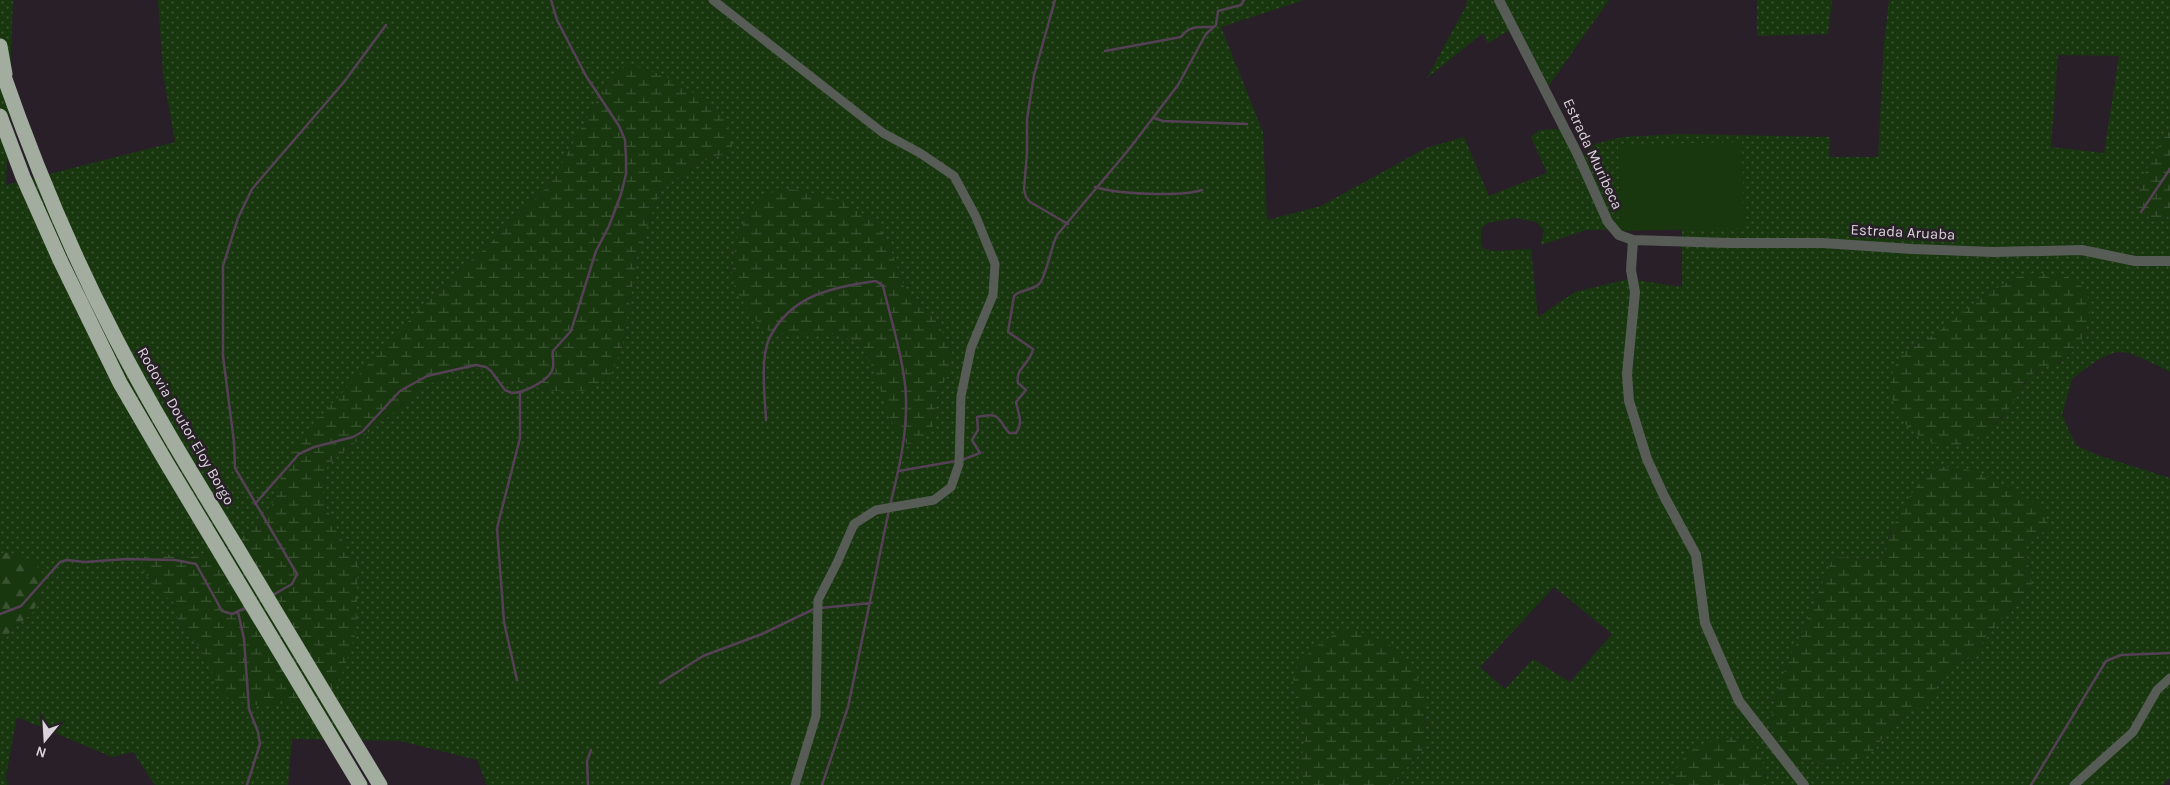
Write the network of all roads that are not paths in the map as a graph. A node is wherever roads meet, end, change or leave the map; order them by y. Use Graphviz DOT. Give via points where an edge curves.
graph roads {
  1 [pos="712,0"];
  2 [pos="1500,0"];
  3 [pos="0,46"];
  4 [pos="0,66"];
  5 [pos="7,86"];
  6 [pos="0,116"];
  7 [pos="1633,240"];
  8 [pos="2170,261"];
  9 [pos="2170,678"];
  10 [pos="360,785"];
  11 [pos="380,785"];
  12 [pos="795,785"];
  13 [pos="1804,785"];
  14 [pos="2074,785"];
  1 -- 12 [label="street" via="883,133 954,176 976,217 995,264 993,295 971,348 963,386 959,464 951,487 934,500 876,510 854,524 818,600 816,716"];
  2 -- 7 [label="street, Estrada Muribeca" via="1608,222 1619,235"];
  3 -- 5 [label="highway"];
  4 -- 5 [label="highway, Rodovia Doutor Eloy Borgo"];
  5 -- 11 [label="highway, Rodovia Doutor Eloy Borgo" via="60,220 135,375"];
  6 -- 10 [label="highway" via="60,260 120,383"];
  7 -- 8 [label="street, Estrada Aruaba" via="1823,243 1994,252 2082,250 2135,261"];
  7 -- 13 [label="street" via="1631,270 1635,292 1627,374 1628,401 1647,459 1696,555 1705,623 1739,701"];
  9 -- 14 [label="street" via="2157,690 2133,732"];
}
